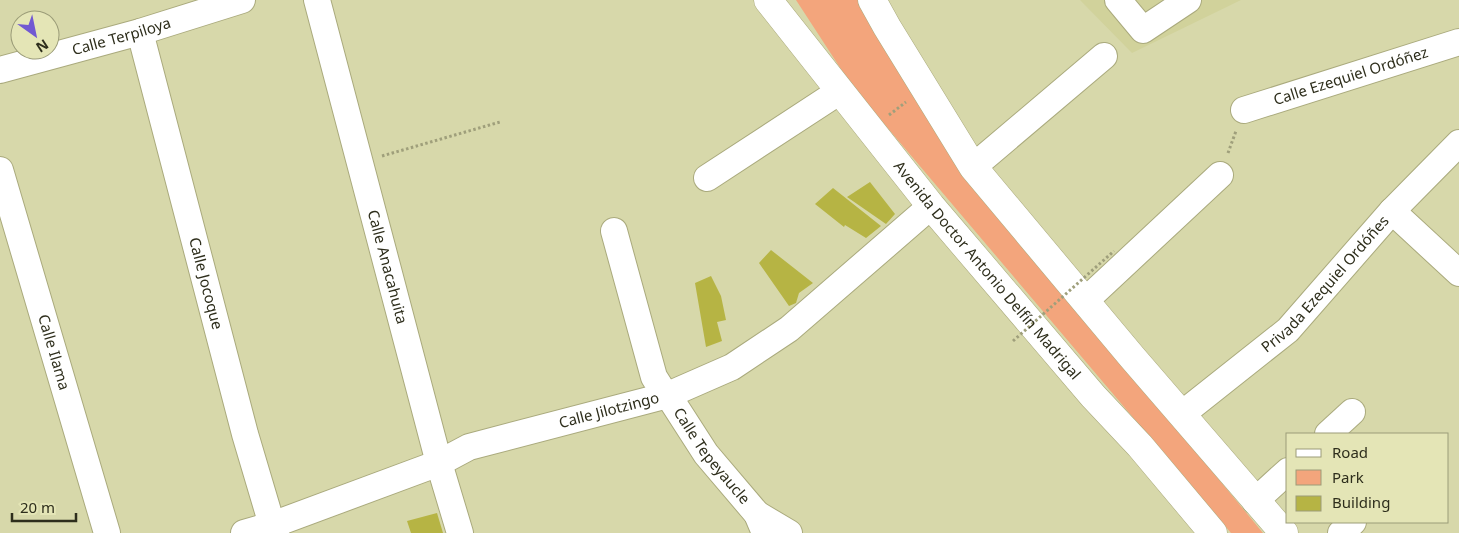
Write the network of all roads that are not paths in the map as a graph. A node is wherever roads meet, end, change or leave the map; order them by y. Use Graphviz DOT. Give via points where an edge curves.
graph roads {
  1 [pos="242,0"];
  2 [pos="317,0"];
  3 [pos="768,0"];
  4 [pos="872,0"];
  5 [pos="1118,0"];
  6 [pos="1182,2"];
  7 [pos="140,32"];
  8 [pos="1459,42"];
  9 [pos="1104,56"];
  10 [pos="0,70"];
  11 [pos="840,91"];
  12 [pos="1244,110"];
  13 [pos="1459,143"];
  14 [pos="973,167"];
  15 [pos="0,170"];
  16 [pos="1220,175"];
  17 [pos="707,178"];
  18 [pos="931,206"];
  19 [pos="1392,210"];
  20 [pos="614,231"];
  21 [pos="1459,273"];
  22 [pos="1085,301"];
  23 [pos="667,396"];
  24 [pos="1352,412"];
  25 [pos="1182,414"];
  26 [pos="1329,433"];
  27 [pos="439,463"];
  28 [pos="1286,473"];
  29 [pos="1256,500"];
  30 [pos="761,523"];
  31 [pos="1352,523"];
  32 [pos="274,529"];
  33 [pos="107,533"];
  34 [pos="244,533"];
  35 [pos="460,533"];
  36 [pos="789,533"];
  37 [pos="1213,533"];
  38 [pos="1284,533"];
  39 [pos="1341,533"];
  1 -- 7 [label="street, Calle Terpiloya"];
  2 -- 27 [label="street, Calle Anacahuita"];
  3 -- 11 [label="main road, Avenida Doctor Antonio Delfín Madrigal"];
  4 -- 14 [label="main road"];
  5 -- 6 [label="street" via="1143,30"];
  7 -- 10 [label="street, Calle Terpiloya"];
  7 -- 32 [label="street, Calle Jocoque" via="245,434"];
  8 -- 12 [label="street, Calle Ezequiel Ordóñez"];
  9 -- 14 [label="street"];
  11 -- 17 [label="street"];
  11 -- 18 [label="main road, Avenida Doctor Antonio Delfín Madrigal"];
  13 -- 19 [label="street, Privada Ezequiel Ordóñes"];
  14 -- 22 [label="main road"];
  15 -- 33 [label="street, Calle Ilama"];
  16 -- 22 [label="street"];
  18 -- 23 [label="street, Calle Jilotzingo" via="790,329 732,367"];
  18 -- 37 [label="main road, Avenida Doctor Antonio Delfín Madrigal"];
  19 -- 21 [label="street"];
  19 -- 25 [label="street, Privada Ezequiel Ordóñes" via="1288,330"];
  20 -- 23 [label="street, Calle Tepeyaucle" via="654,377"];
  22 -- 25 [label="main road"];
  23 -- 27 [label="street, Calle Jilotzingo" via="469,447"];
  23 -- 30 [label="street, Calle Tepeyaucle" via="706,454"];
  24 -- 26 [label="street"];
  25 -- 29 [label="main road"];
  27 -- 32 [label="street, Calle Jilotzingo"];
  27 -- 35 [label="street, Calle Anacahuita"];
  28 -- 29 [label="street"];
  29 -- 38 [label="main road"];
  30 -- 36 [label="street, Calle Tepeyaucle"];
  31 -- 39 [label="street"];
  32 -- 34 [label="street, Calle Jilotzingo"];
}
